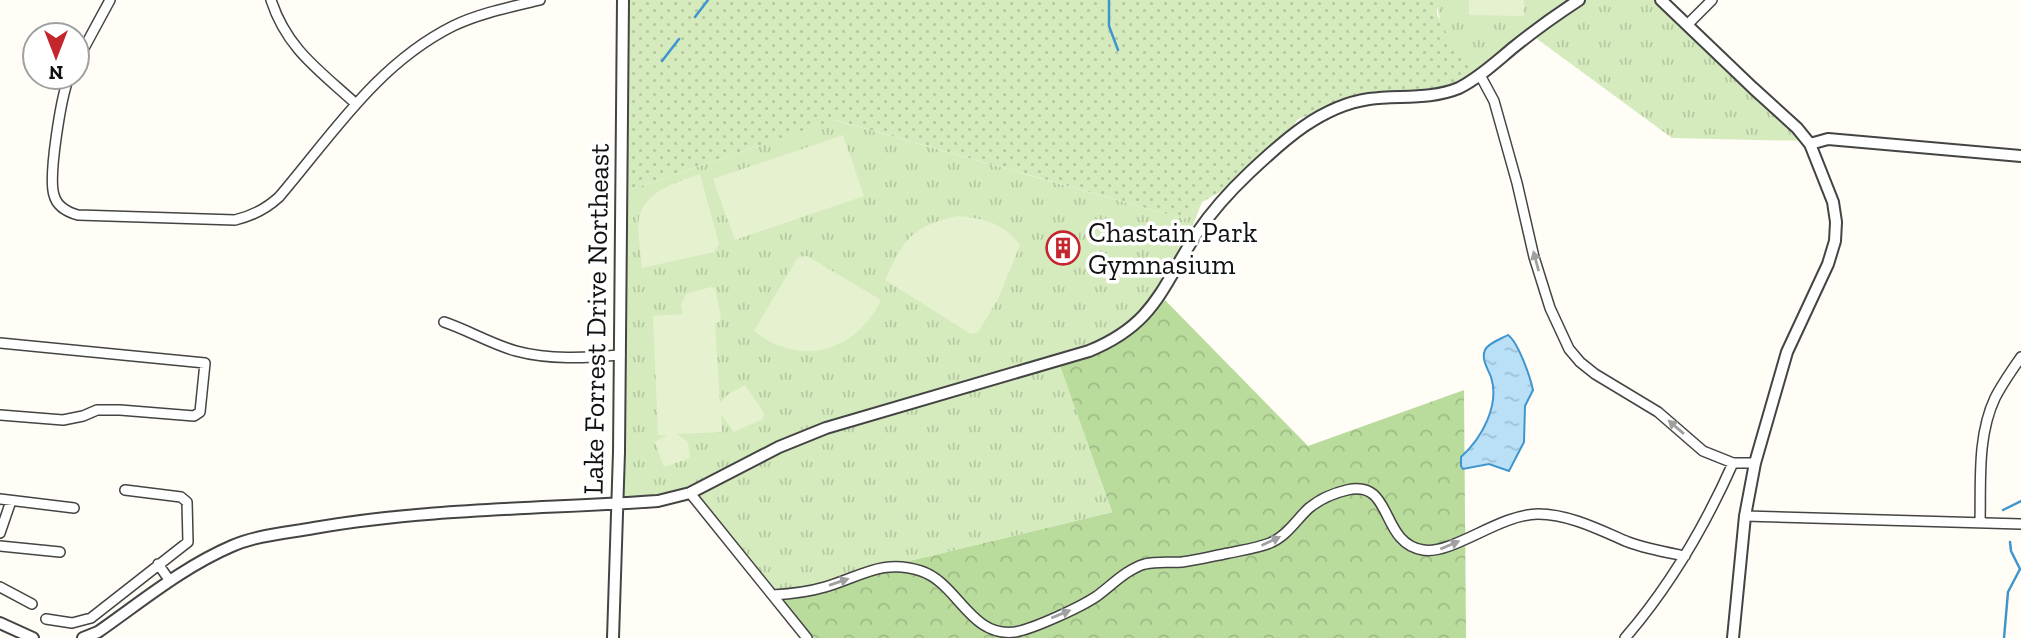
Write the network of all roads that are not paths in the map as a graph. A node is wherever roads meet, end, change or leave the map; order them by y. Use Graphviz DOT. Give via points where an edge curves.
graph roads {
  1 [pos="110,0"];
  2 [pos="271,0"];
  3 [pos="540,0"];
  4 [pos="623,0"];
  5 [pos="1578,0"];
  6 [pos="1661,0"];
  7 [pos="1712,0"];
  8 [pos="1687,25"];
  9 [pos="91,35"];
  10 [pos="1480,75"];
  11 [pos="65,91"];
  12 [pos="356,104"];
  13 [pos="1810,144"];
  14 [pos="2021,156"];
  15 [pos="444,322"];
  16 [pos="0,343"];
  17 [pos="620,355"];
  18 [pos="2021,356"];
  19 [pos="0,415"];
  20 [pos="1732,463"];
  21 [pos="1755,463"];
  22 [pos="125,490"];
  23 [pos="690,493"];
  24 [pos="0,499"];
  25 [pos="11,500"];
  26 [pos="617,504"];
  27 [pos="74,508"];
  28 [pos="1745,516"];
  29 [pos="1980,523"];
  30 [pos="2021,524"];
  31 [pos="0,533"];
  32 [pos="0,546"];
  33 [pos="60,552"];
  34 [pos="1685,556"];
  35 [pos="159,564"];
  36 [pos="170,581"];
  37 [pos="0,587"];
  38 [pos="773,595"];
  39 [pos="32,604"];
  40 [pos="46,619"];
  41 [pos="0,623"];
  42 [pos="33,638"];
  43 [pos="83,638"];
  44 [pos="613,638"];
  45 [pos="807,638"];
  46 [pos="1625,638"];
  47 [pos="1733,638"];
  1 -- 9 [label="street"];
  2 -- 12 [label="street" via="293,45"];
  3 -- 12 [label="street" via="476,17 428,40 401,58"];
  4 -- 17 [label="street, Lake Forrest Drive Northeast"];
  5 -- 10 [label="street"];
  6 -- 8 [label="street"];
  7 -- 8 [label="street"];
  8 -- 13 [label="street"];
  20 -- 10 [label="street, one-way" via="1703,451 1658,412 1595,374 1569,349 1549,308 1494,101"];
  10 -- 23 [label="street" via="1440,94 1348,104 1305,125 1226,196 1197,233 1154,305 1108,343 826,428"];
  11 -- 12 [label="street" via="52,185 59,205 78,215 247,217 279,197"];
  13 -- 14 [label="street" via="1828,139"];
  13 -- 21 [label="street" via="1833,202 1835,242 1787,352"];
  15 -- 17 [label="street" via="525,353 589,358"];
  16 -- 19 [label="street" via="205,363 200,412 194,416 120,410 97,410 63,420"];
  17 -- 26 [label="street, Lake Forrest Drive Northeast"];
  18 -- 29 [label="street" via="1988,416"];
  20 -- 21 [label="street"];
  20 -- 34 [label="street"];
  21 -- 28 [label="street"];
  22 -- 35 [label="street" via="181,497 187,502 188,542"];
  23 -- 26 [label="street"];
  23 -- 38 [label="street"];
  24 -- 25 [label="street"];
  25 -- 27 [label="street"];
  25 -- 31 [label="street"];
  26 -- 36 [label="street" via="371,518 234,545"];
  26 -- 44 [label="street, Lake Forrest Drive Northeast"];
  28 -- 29 [label="street"];
  28 -- 47 [label="street"];
  29 -- 30 [label="street"];
  32 -- 33 [label="street"];
  38 -- 34 [label="street, one-way" via="823,588 879,567 906,566 941,581 983,625 1016,631 1083,605 1143,565 1186,562 1270,543 1319,501 1356,489 1377,498 1398,536 1421,550 1441,549 1510,519 1539,514"];
  34 -- 46 [label="street"];
  35 -- 36 [label="street"];
  35 -- 40 [label="street" via="91,618 72,623"];
  36 -- 43 [label="street"];
  37 -- 39 [label="street"];
  38 -- 45 [label="street"];
  41 -- 42 [label="street"];
}
